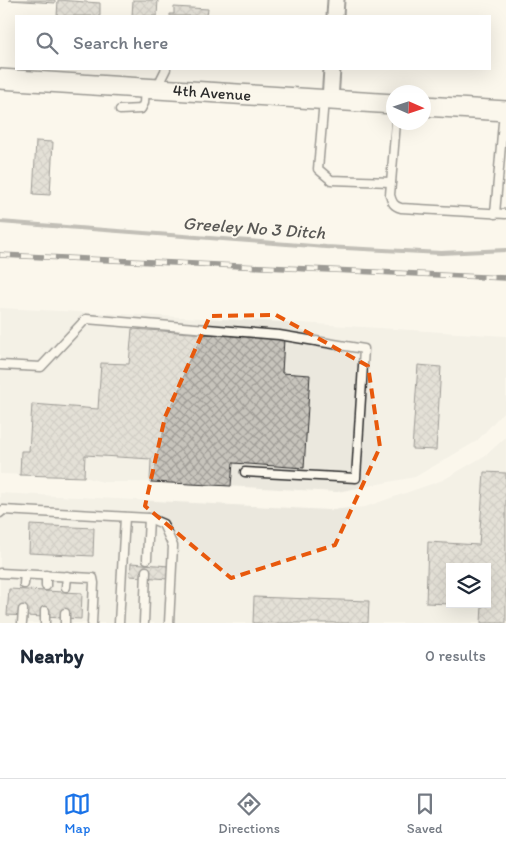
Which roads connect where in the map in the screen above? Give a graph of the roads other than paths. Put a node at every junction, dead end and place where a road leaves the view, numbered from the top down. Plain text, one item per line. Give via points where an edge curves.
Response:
1 (336, 0) edge
2 (335, 15) edge
3 (166, 70) edge
4 (332, 70) edge
5 (0, 79) edge
6 (152, 89) junction
7 (327, 100) junction
8 (386, 104) edge
9 (431, 106) edge
10 (120, 110) dead end
11 (505, 111) edge
12 (395, 130) edge
13 (391, 182) junction
14 (495, 214) junction
15 (506, 214) edge
16 (0, 365) edge
17 (246, 472) dead end
18 (0, 512) edge
19 (125, 517) junction
20 (149, 518) junction
21 (147, 559) dead end
22 (146, 571) dead end
23 (0, 572) edge
24 (25, 574) junction
25 (46, 575) junction
26 (67, 576) junction
27 (24, 584) dead end
28 (46, 586) dead end
29 (66, 587) dead end
30 (23, 610) dead end
31 (45, 611) dead end
32 (65, 613) dead end
33 (22, 623) edge
34 (45, 623) edge
35 (65, 623) edge
36 (92, 623) edge
37 (119, 623) edge
38 (144, 623) edge
39 (169, 623) edge

1 - 2 street
3 - 6 lane
4 - 7 street
5 - 6 street, 4th Avenue
6 - 7 street, 4th Avenue
6 - 10 lane via 141,109
7 - 8 street, 4th Avenue
7 - 13 lane via 318,169 331,180
9 - 11 street
11 - 14 lane
12 - 13 lane
13 - 14 lane via 391,202 401,208
14 - 15 lane
16 - 17 lane via 41,367 86,320 279,335 364,349 356,478
18 - 19 lane
19 - 20 lane
19 - 37 lane
20 - 21 lane
20 - 39 lane via 163,524 173,546
22 - 38 lane
23 - 24 lane
24 - 25 lane
24 - 27 lane
25 - 26 lane
25 - 28 lane
26 - 29 lane
26 - 36 lane via 93,578
30 - 33 lane
31 - 34 lane
32 - 35 lane

